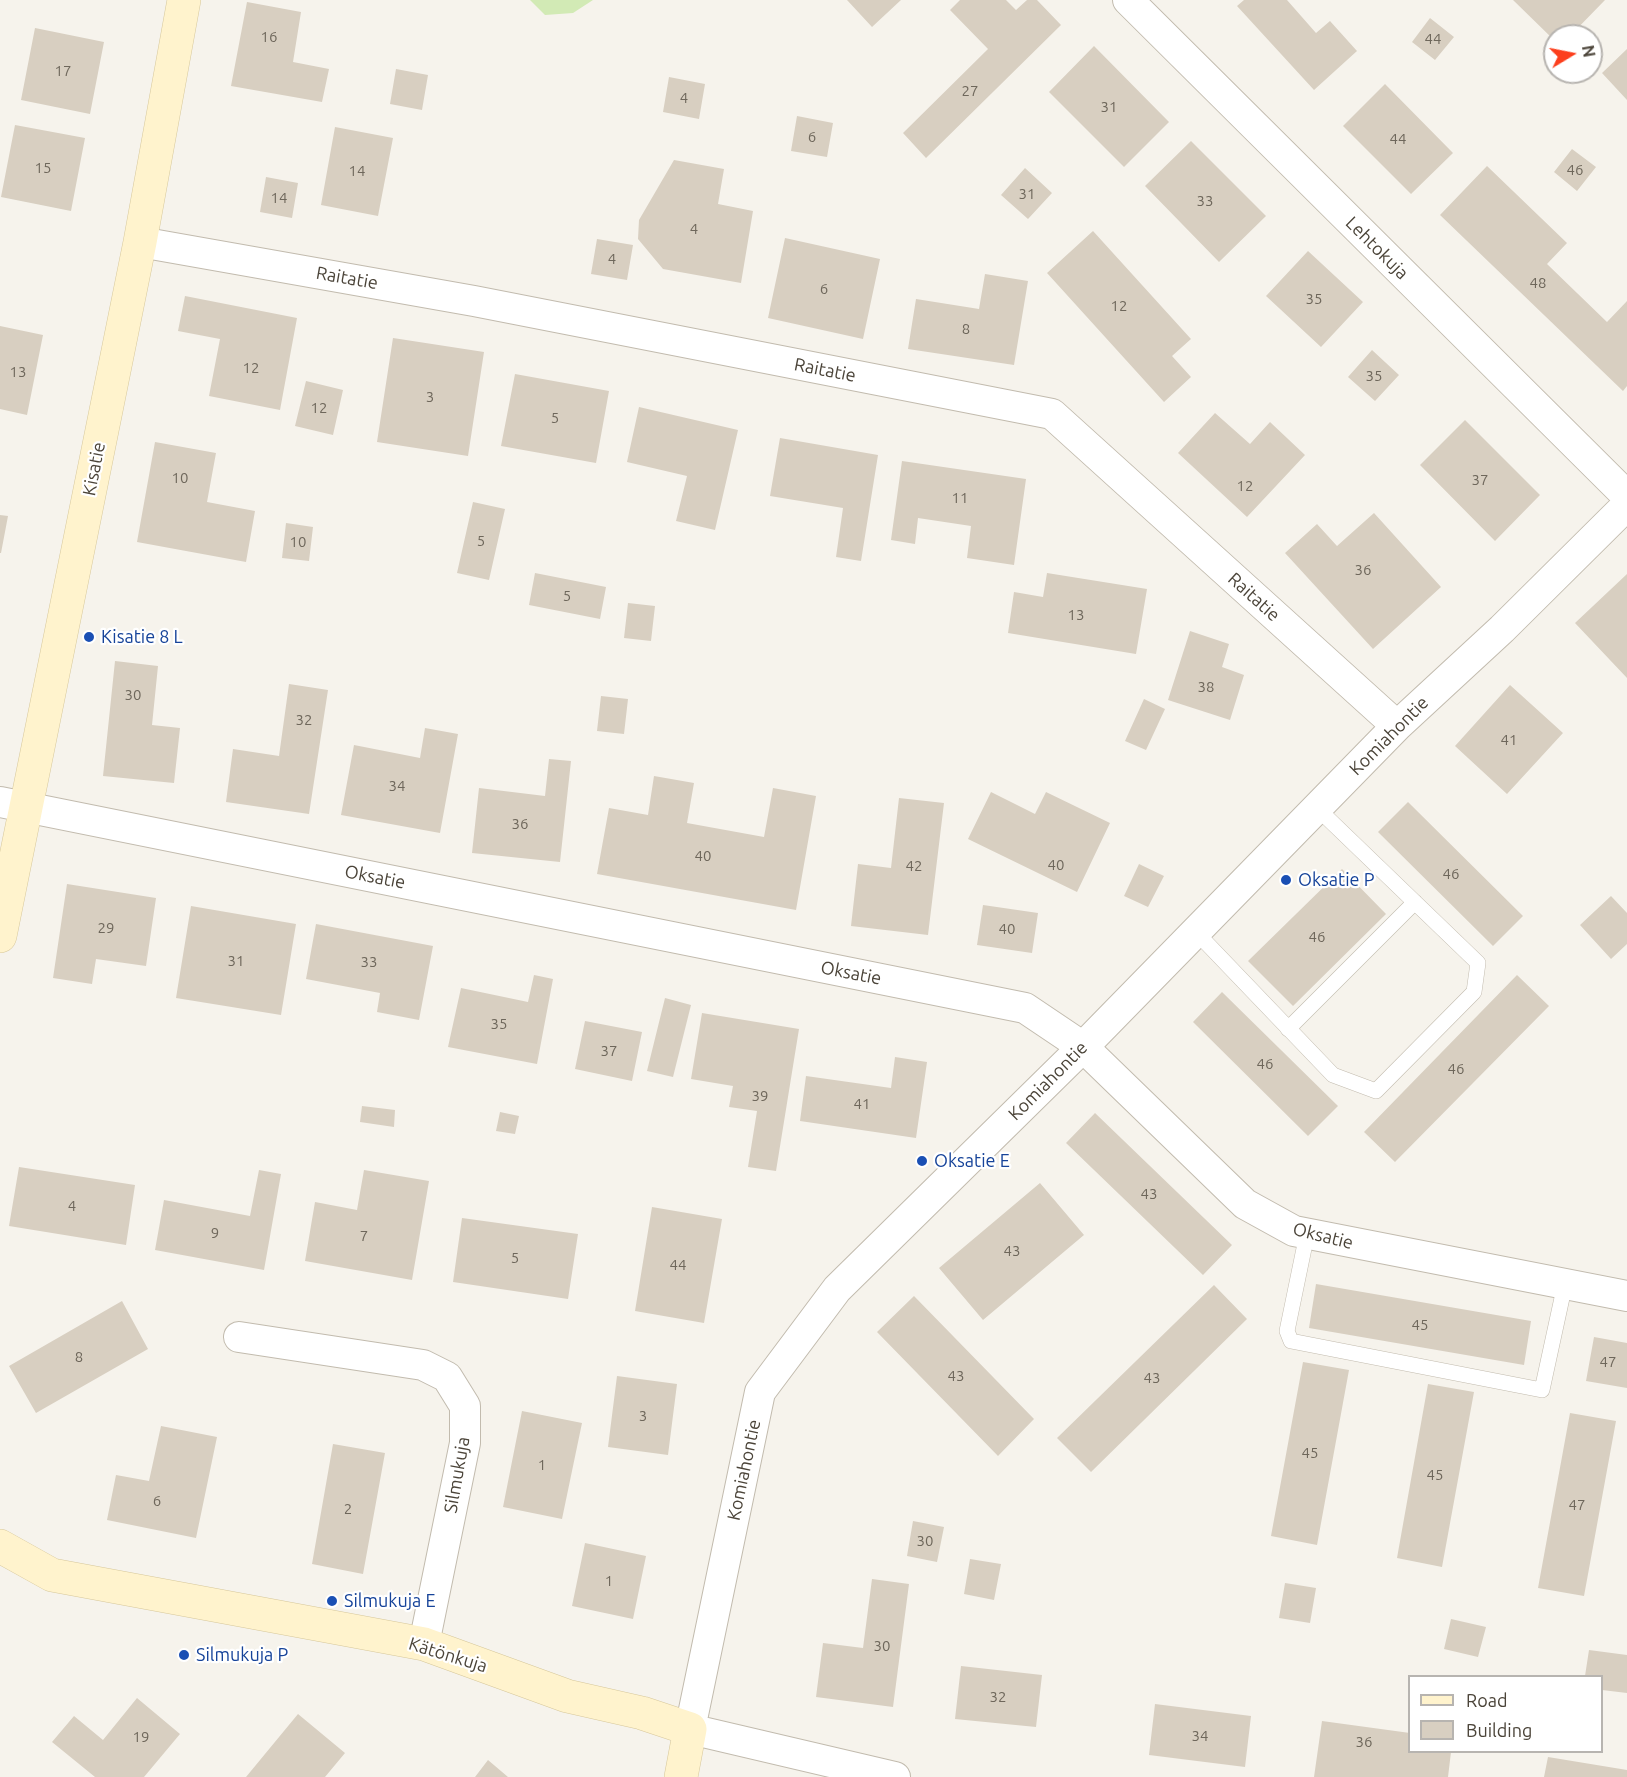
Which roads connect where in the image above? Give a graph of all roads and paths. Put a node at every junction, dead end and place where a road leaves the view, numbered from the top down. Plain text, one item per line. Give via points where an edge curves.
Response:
1 (184, 0) edge
2 (1128, 0) edge
3 (140, 242) junction
4 (1627, 496) edge
5 (1627, 505) edge
6 (1397, 726) junction
7 (13, 805) edge
8 (1317, 808) junction
9 (1415, 902) junction
10 (1196, 932) junction
11 (0, 936) edge
12 (1288, 1029) junction
13 (1083, 1047) junction
14 (1308, 1234) junction
15 (1565, 1284) junction
16 (1627, 1296) edge
17 (239, 1337) dead end
18 (0, 1546) edge
19 (424, 1644) junction
20 (690, 1729) junction
21 (681, 1777) edge
22 (895, 1777) edge

1 - 3 street, Kisatie
2 - 4 street, Lehtokuja
3 - 6 street, Raitatie via 474,301 1052,414
3 - 7 street, Kisatie
5 - 6 street, Komiahontie
6 - 8 street, Komiahontie
7 - 11 street, Kisatie
7 - 13 street, Oksatie via 1025,1008
8 - 9 lane
8 - 10 street, Komiahontie
9 - 12 lane
9 - 12 lane via 1478,963 1474,992 1376,1091 1333,1075
10 - 12 lane
10 - 13 street, Komiahontie
13 - 14 street, Oksatie via 1245,1204 1294,1231
13 - 20 street, Komiahontie via 837,1289 760,1392
14 - 15 street, Oksatie
14 - 15 lane via 1287,1330 1291,1341 1325,1348 1542,1390
15 - 16 street, Oksatie
17 - 19 street, Silmukuja via 423,1365 447,1377 465,1406 465,1443
18 - 19 street, Kätönkuja via 52,1575
19 - 20 street, Kätönkuja via 567,1695
20 - 21 street, Komiahontie
20 - 22 street, Kätönkuja

